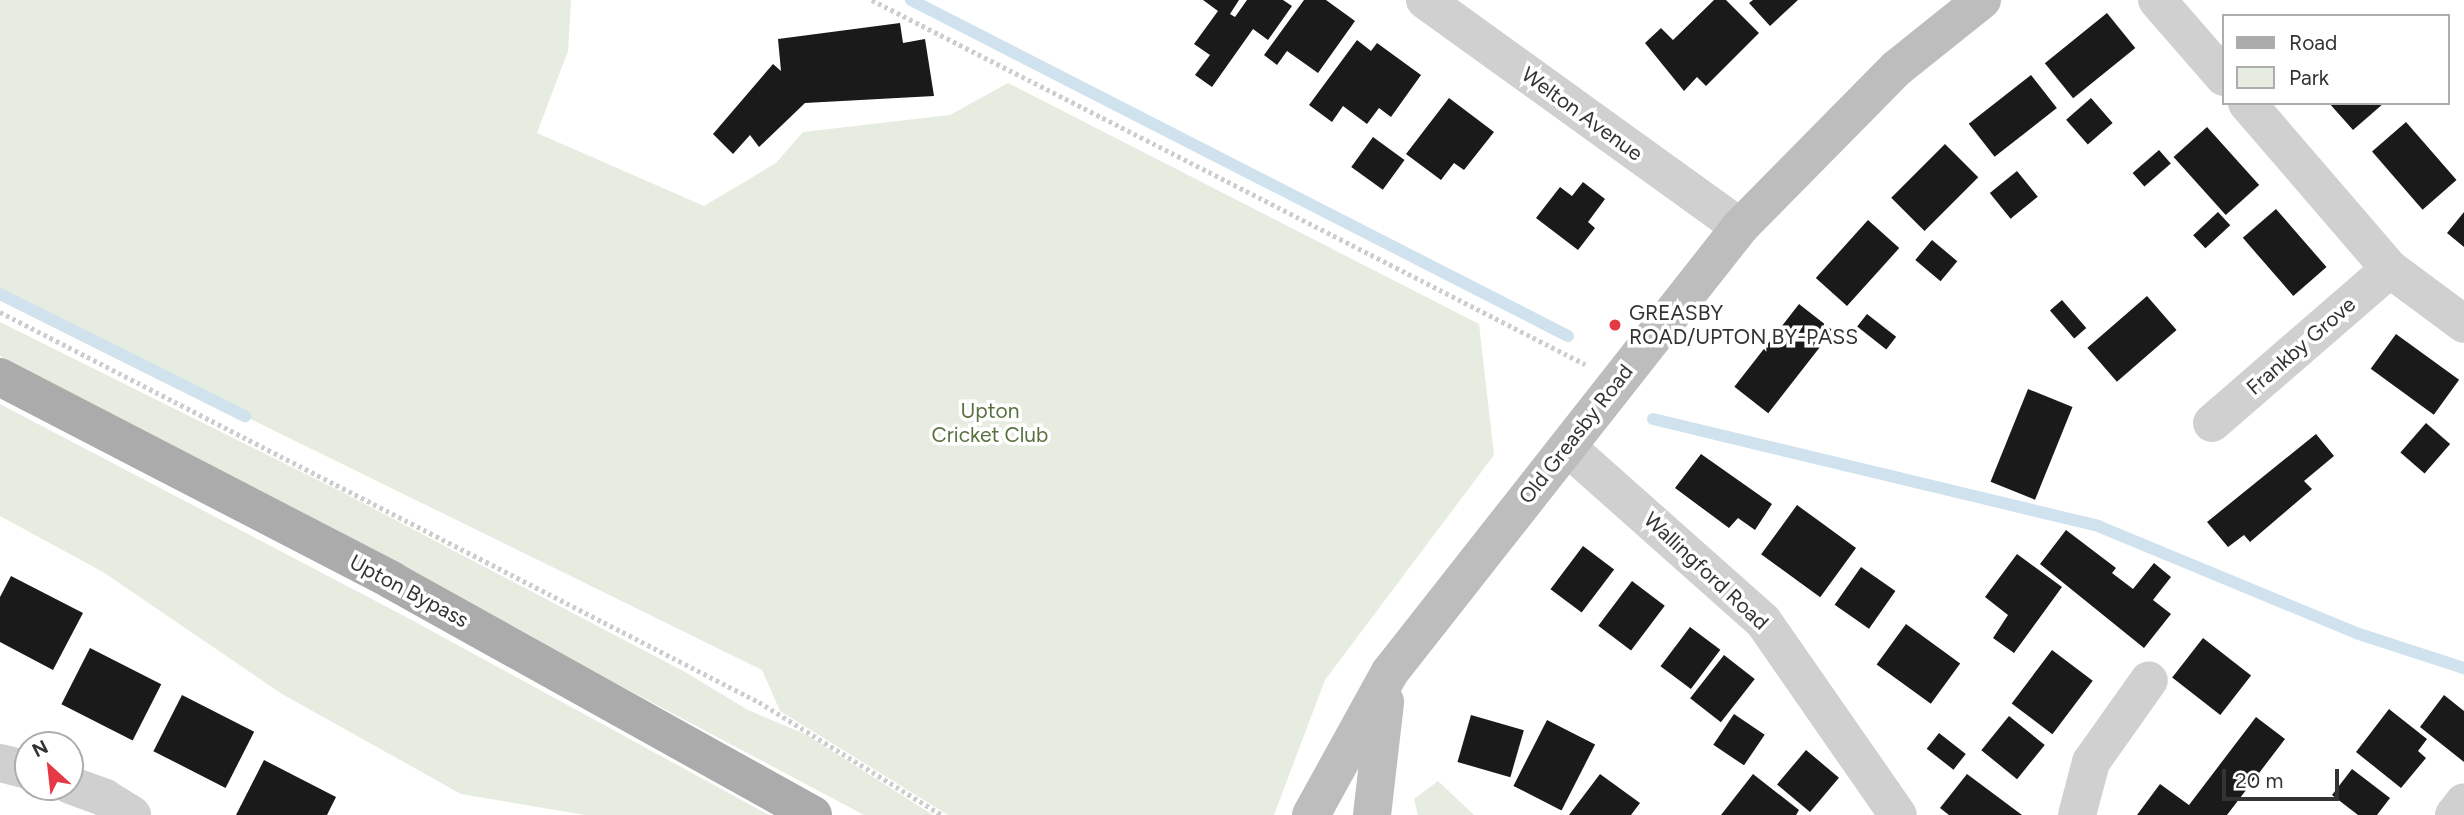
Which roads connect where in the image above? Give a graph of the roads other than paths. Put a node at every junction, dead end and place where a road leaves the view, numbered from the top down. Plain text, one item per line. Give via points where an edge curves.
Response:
1 (1425, 0) edge
2 (1982, 0) edge
3 (2157, 0) edge
4 (2222, 76) edge
5 (2248, 105) edge
6 (1740, 227) junction
7 (2390, 269) junction
8 (2464, 324) edge
9 (0, 377) edge
10 (2212, 423) dead end
11 (1567, 447) junction
12 (1390, 672) junction
13 (2149, 680) dead end
14 (84, 790) edge
15 (2464, 802) edge
16 (132, 815) edge
17 (813, 815) edge
18 (1311, 815) edge
19 (1372, 815) edge
20 (1898, 815) edge
21 (2077, 815) edge
22 (2454, 815) edge

1 - 6 street, Welton Avenue
2 - 6 main road, Old Greasby Road via 1897,68
3 - 4 street
5 - 7 street
6 - 11 main road, Old Greasby Road
7 - 8 street
7 - 10 street, Frankby Grove
9 - 17 main road, Upton Bypass via 391,580
11 - 12 main road, Old Greasby Road
11 - 20 street, Wallingford Road via 1763,621
12 - 18 main road, Old Greasby Road
12 - 19 main road
13 - 21 street via 2091,762
14 - 16 street
15 - 22 street

